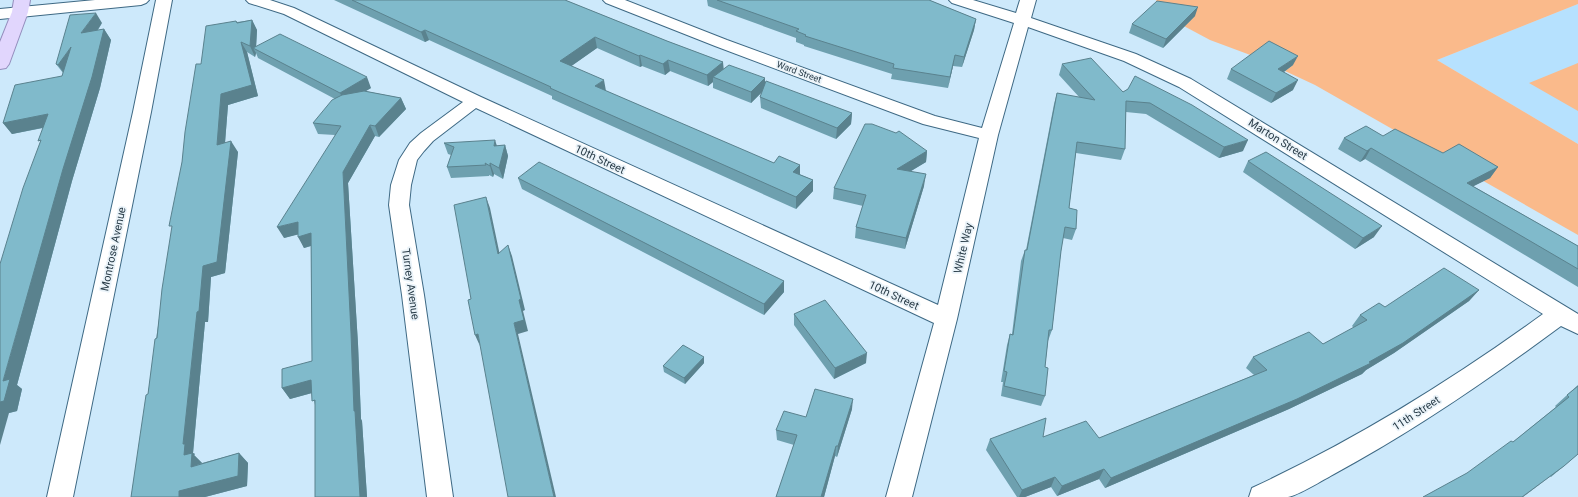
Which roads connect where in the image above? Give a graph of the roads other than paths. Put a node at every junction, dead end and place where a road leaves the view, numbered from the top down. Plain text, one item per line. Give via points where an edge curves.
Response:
1 (141, 0) edge
2 (164, 0) edge
3 (254, 0) edge
4 (611, 0) edge
5 (957, 0) edge
6 (1028, 0) edge
7 (21, 6) edge
8 (0, 14) edge
9 (1023, 20) junction
10 (0, 64) edge
11 (475, 101) junction
12 (989, 135) junction
13 (946, 319) junction
14 (1569, 320) edge
15 (60, 497) edge
16 (440, 497) edge
17 (899, 497) edge
18 (1262, 497) edge

1 - 7 street
2 - 15 street, Montrose Avenue
3 - 11 street, 10th Street via 289,11
4 - 12 street, Ward Street via 929,120
5 - 9 street, Marton Street
6 - 9 street, White Way
7 - 8 street
7 - 10 main road
9 - 12 street, White Way
9 - 14 street, Marton Street via 1117,52 1186,83
11 - 13 street, 10th Street
11 - 16 street, Turney Avenue via 417,147 408,160 399,205
12 - 13 street, White Way
13 - 17 street, White Way
14 - 18 street, 11th Street via 1509,352 1363,446

